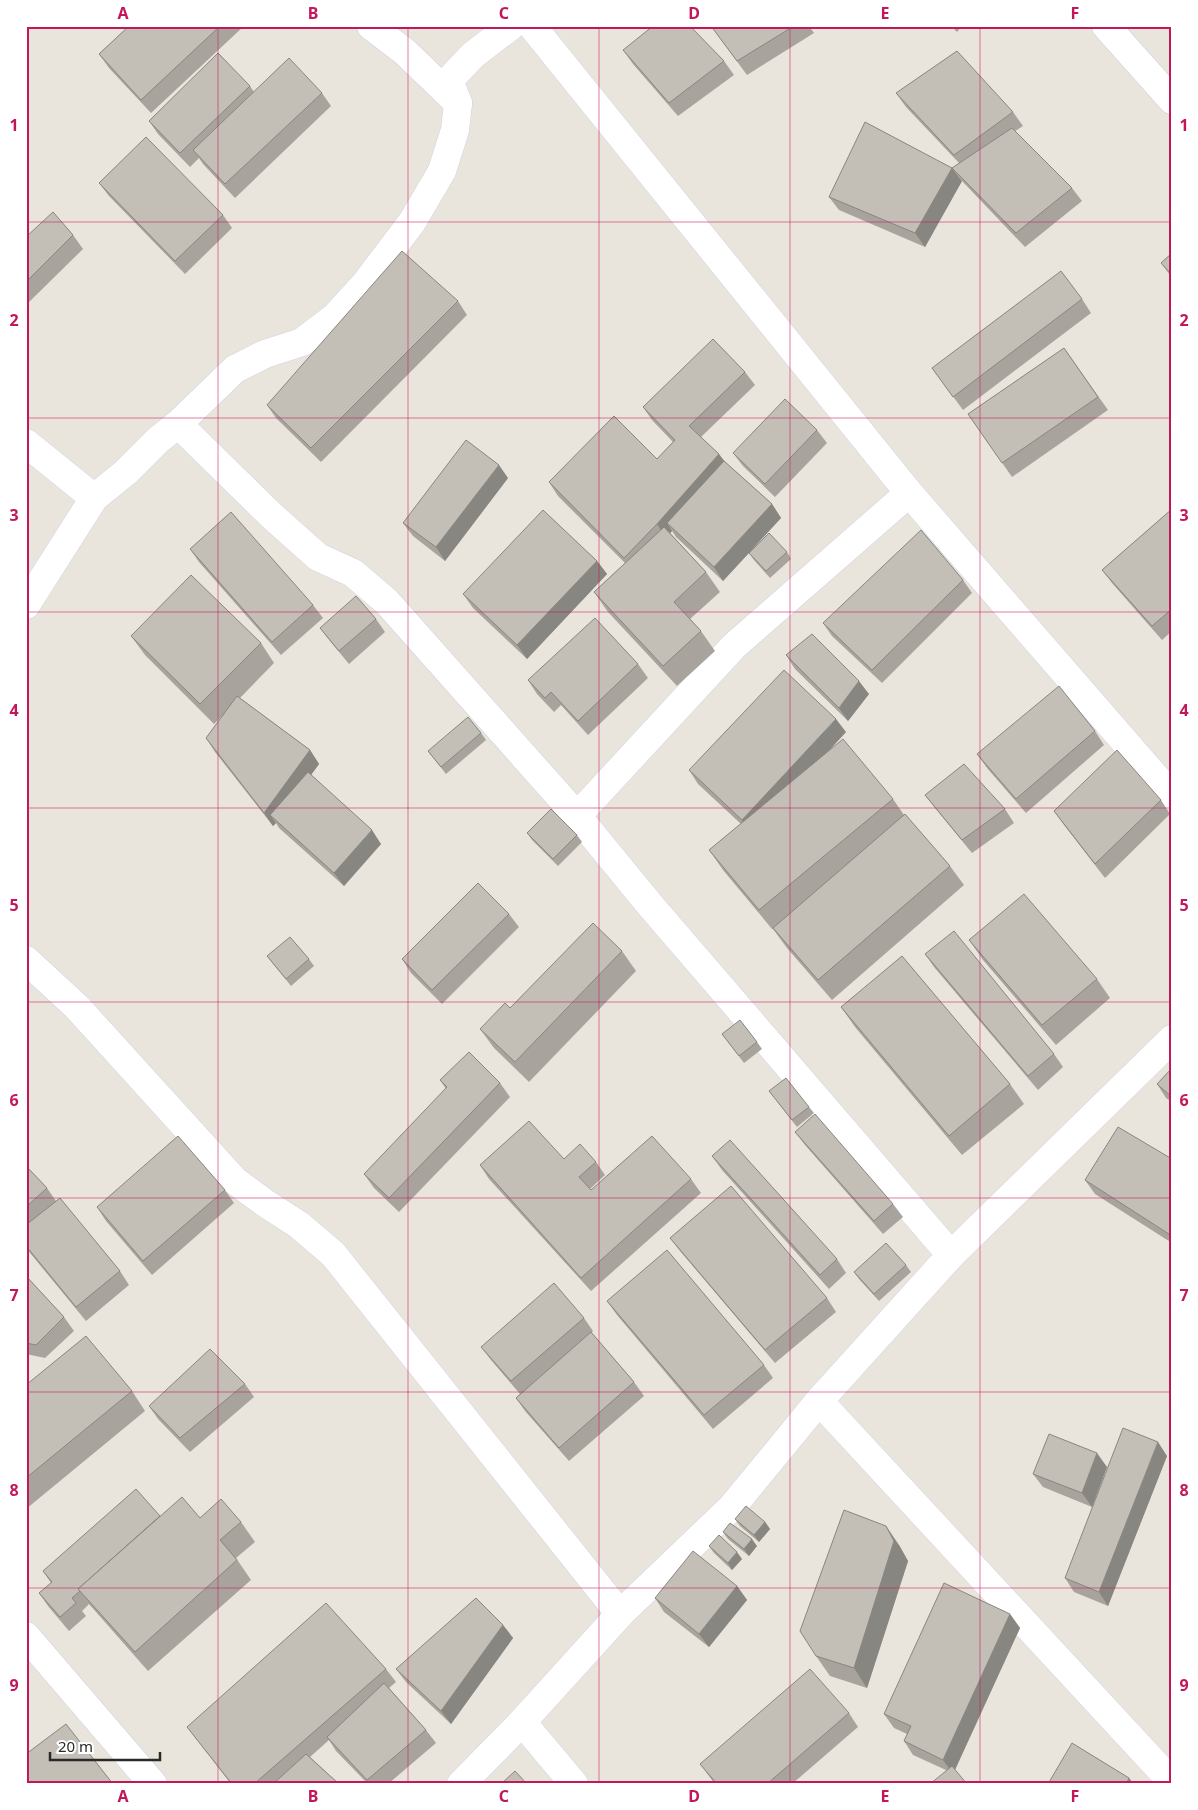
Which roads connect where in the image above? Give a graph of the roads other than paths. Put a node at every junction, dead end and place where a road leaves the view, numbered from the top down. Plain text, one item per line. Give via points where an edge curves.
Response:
1 (371, 26) edge
2 (511, 26) edge
3 (532, 26) edge
4 (1106, 26) edge
5 (1172, 100) edge
6 (458, 103) junction
7 (178, 424) junction
8 (26, 442) edge
9 (909, 493) junction
10 (94, 498) junction
11 (26, 605) edge
12 (1172, 796) edge
13 (577, 816) junction
14 (26, 960) edge
15 (1172, 1039) edge
16 (951, 1255) junction
17 (820, 1401) junction
18 (620, 1614) junction
19 (26, 1636) edge
20 (522, 1722) junction
21 (1172, 1782) edge
22 (154, 1784) edge
23 (461, 1784) edge
24 (574, 1784) edge

1 - 6 street via 405,52
2 - 6 street via 473,54 453,76 451,85
3 - 9 street
4 - 5 street
6 - 7 street via 455,130 442,171 412,222 365,284 335,317 302,342 265,354 235,369
7 - 10 street
7 - 13 street via 318,557 352,573 387,602
8 - 10 street
9 - 12 street
9 - 13 street via 734,646
10 - 11 street
13 - 16 street
14 - 18 street via 77,1007 234,1180 299,1225 333,1254
15 - 16 street
16 - 17 street
17 - 18 street via 732,1507
17 - 21 street
18 - 20 street
19 - 22 street
20 - 23 street
20 - 24 street

